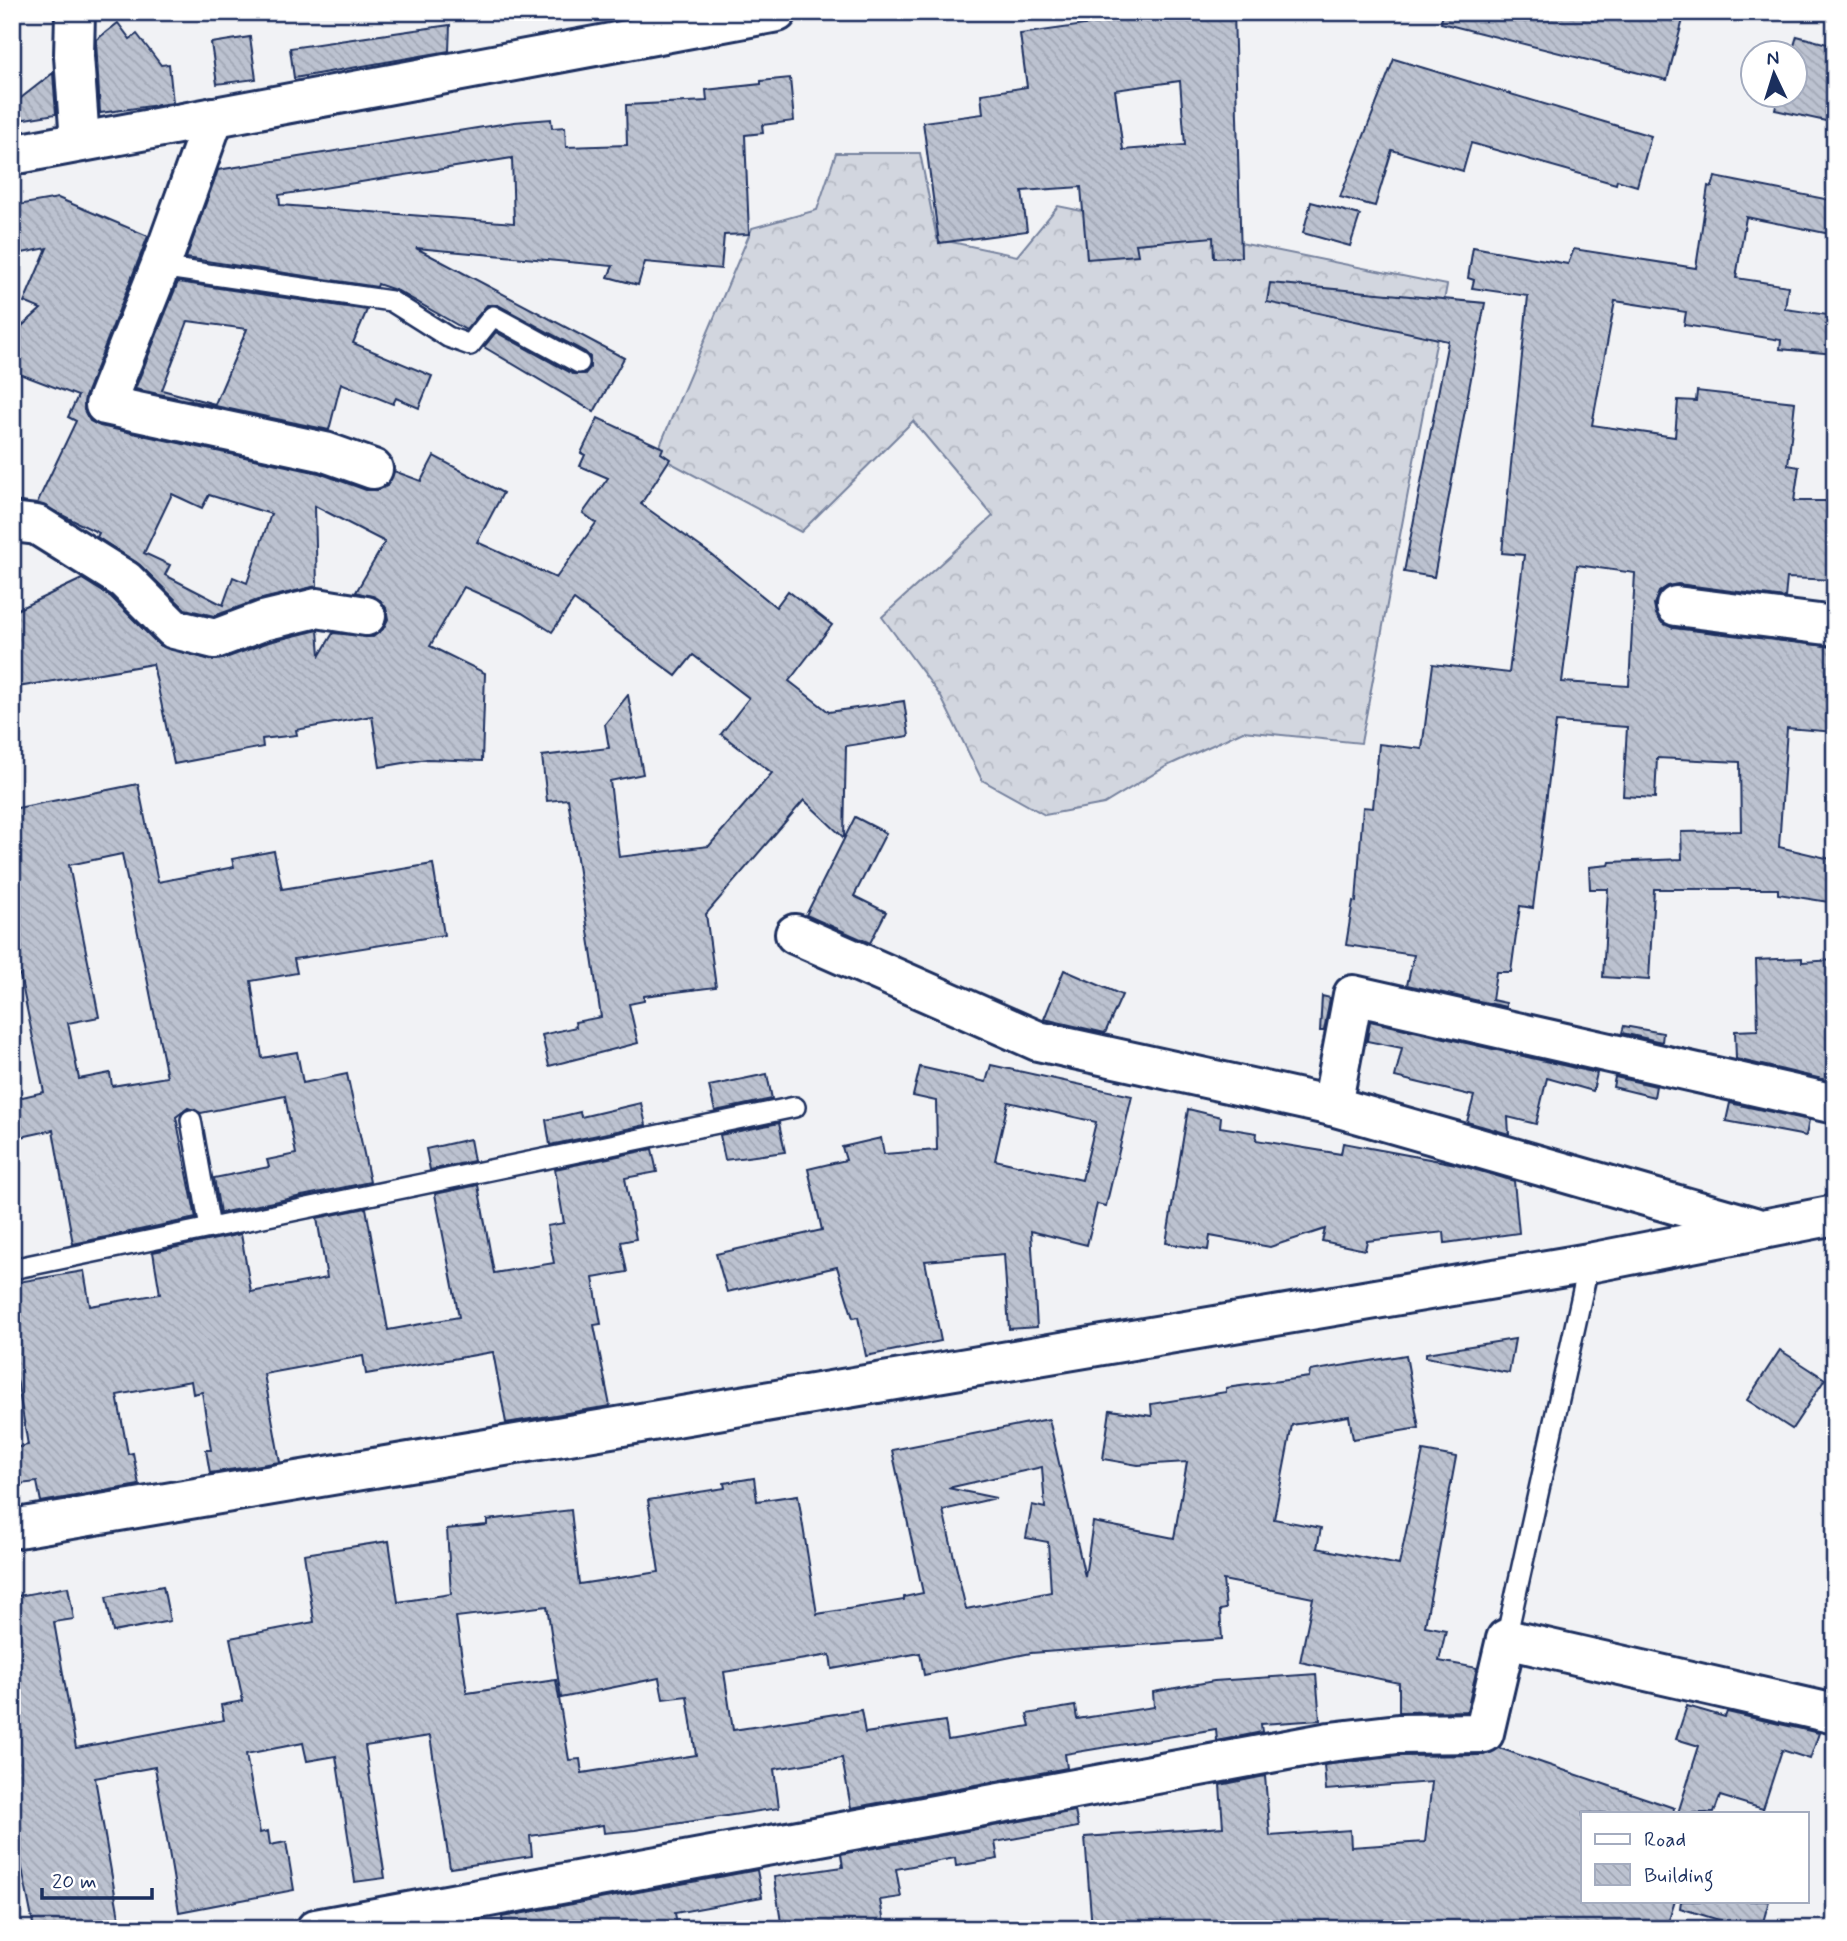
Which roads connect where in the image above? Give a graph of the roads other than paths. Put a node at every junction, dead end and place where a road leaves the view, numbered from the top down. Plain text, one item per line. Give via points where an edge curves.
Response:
1 (75, 12) edge
2 (776, 12) edge
3 (214, 117) junction
4 (80, 142) junction
5 (12, 155) edge
6 (160, 267) junction
7 (579, 363) dead end
8 (373, 469) dead end
9 (12, 522) edge
10 (1676, 606) dead end
11 (366, 616) dead end
12 (1835, 626) edge
13 (795, 934) dead end
14 (1835, 1104) edge
15 (1332, 1106) junction
16 (795, 1107) dead end
17 (191, 1120) dead end
18 (1835, 1215) edge
19 (209, 1228) junction
20 (1761, 1229) junction
21 (1589, 1263) junction
22 (12, 1269) edge
23 (12, 1529) edge
24 (1506, 1639) junction
25 (1835, 1714) edge
26 (316, 1929) edge

1 - 4 street
2 - 3 street
3 - 4 street
3 - 6 street
4 - 5 street
6 - 7 lane via 391,301 448,337 470,345 493,316
6 - 8 street via 105,405 325,452
9 - 11 street via 37,525 125,580 174,629 215,639 262,621 317,608
10 - 12 street
13 - 15 street via 1038,1041
14 - 15 street via 1353,995
15 - 20 street
16 - 19 lane
17 - 19 lane
18 - 20 street
19 - 22 lane
20 - 21 street
21 - 23 street
21 - 24 lane
24 - 25 street
24 - 26 street via 1484,1733 1398,1734 1330,1742

